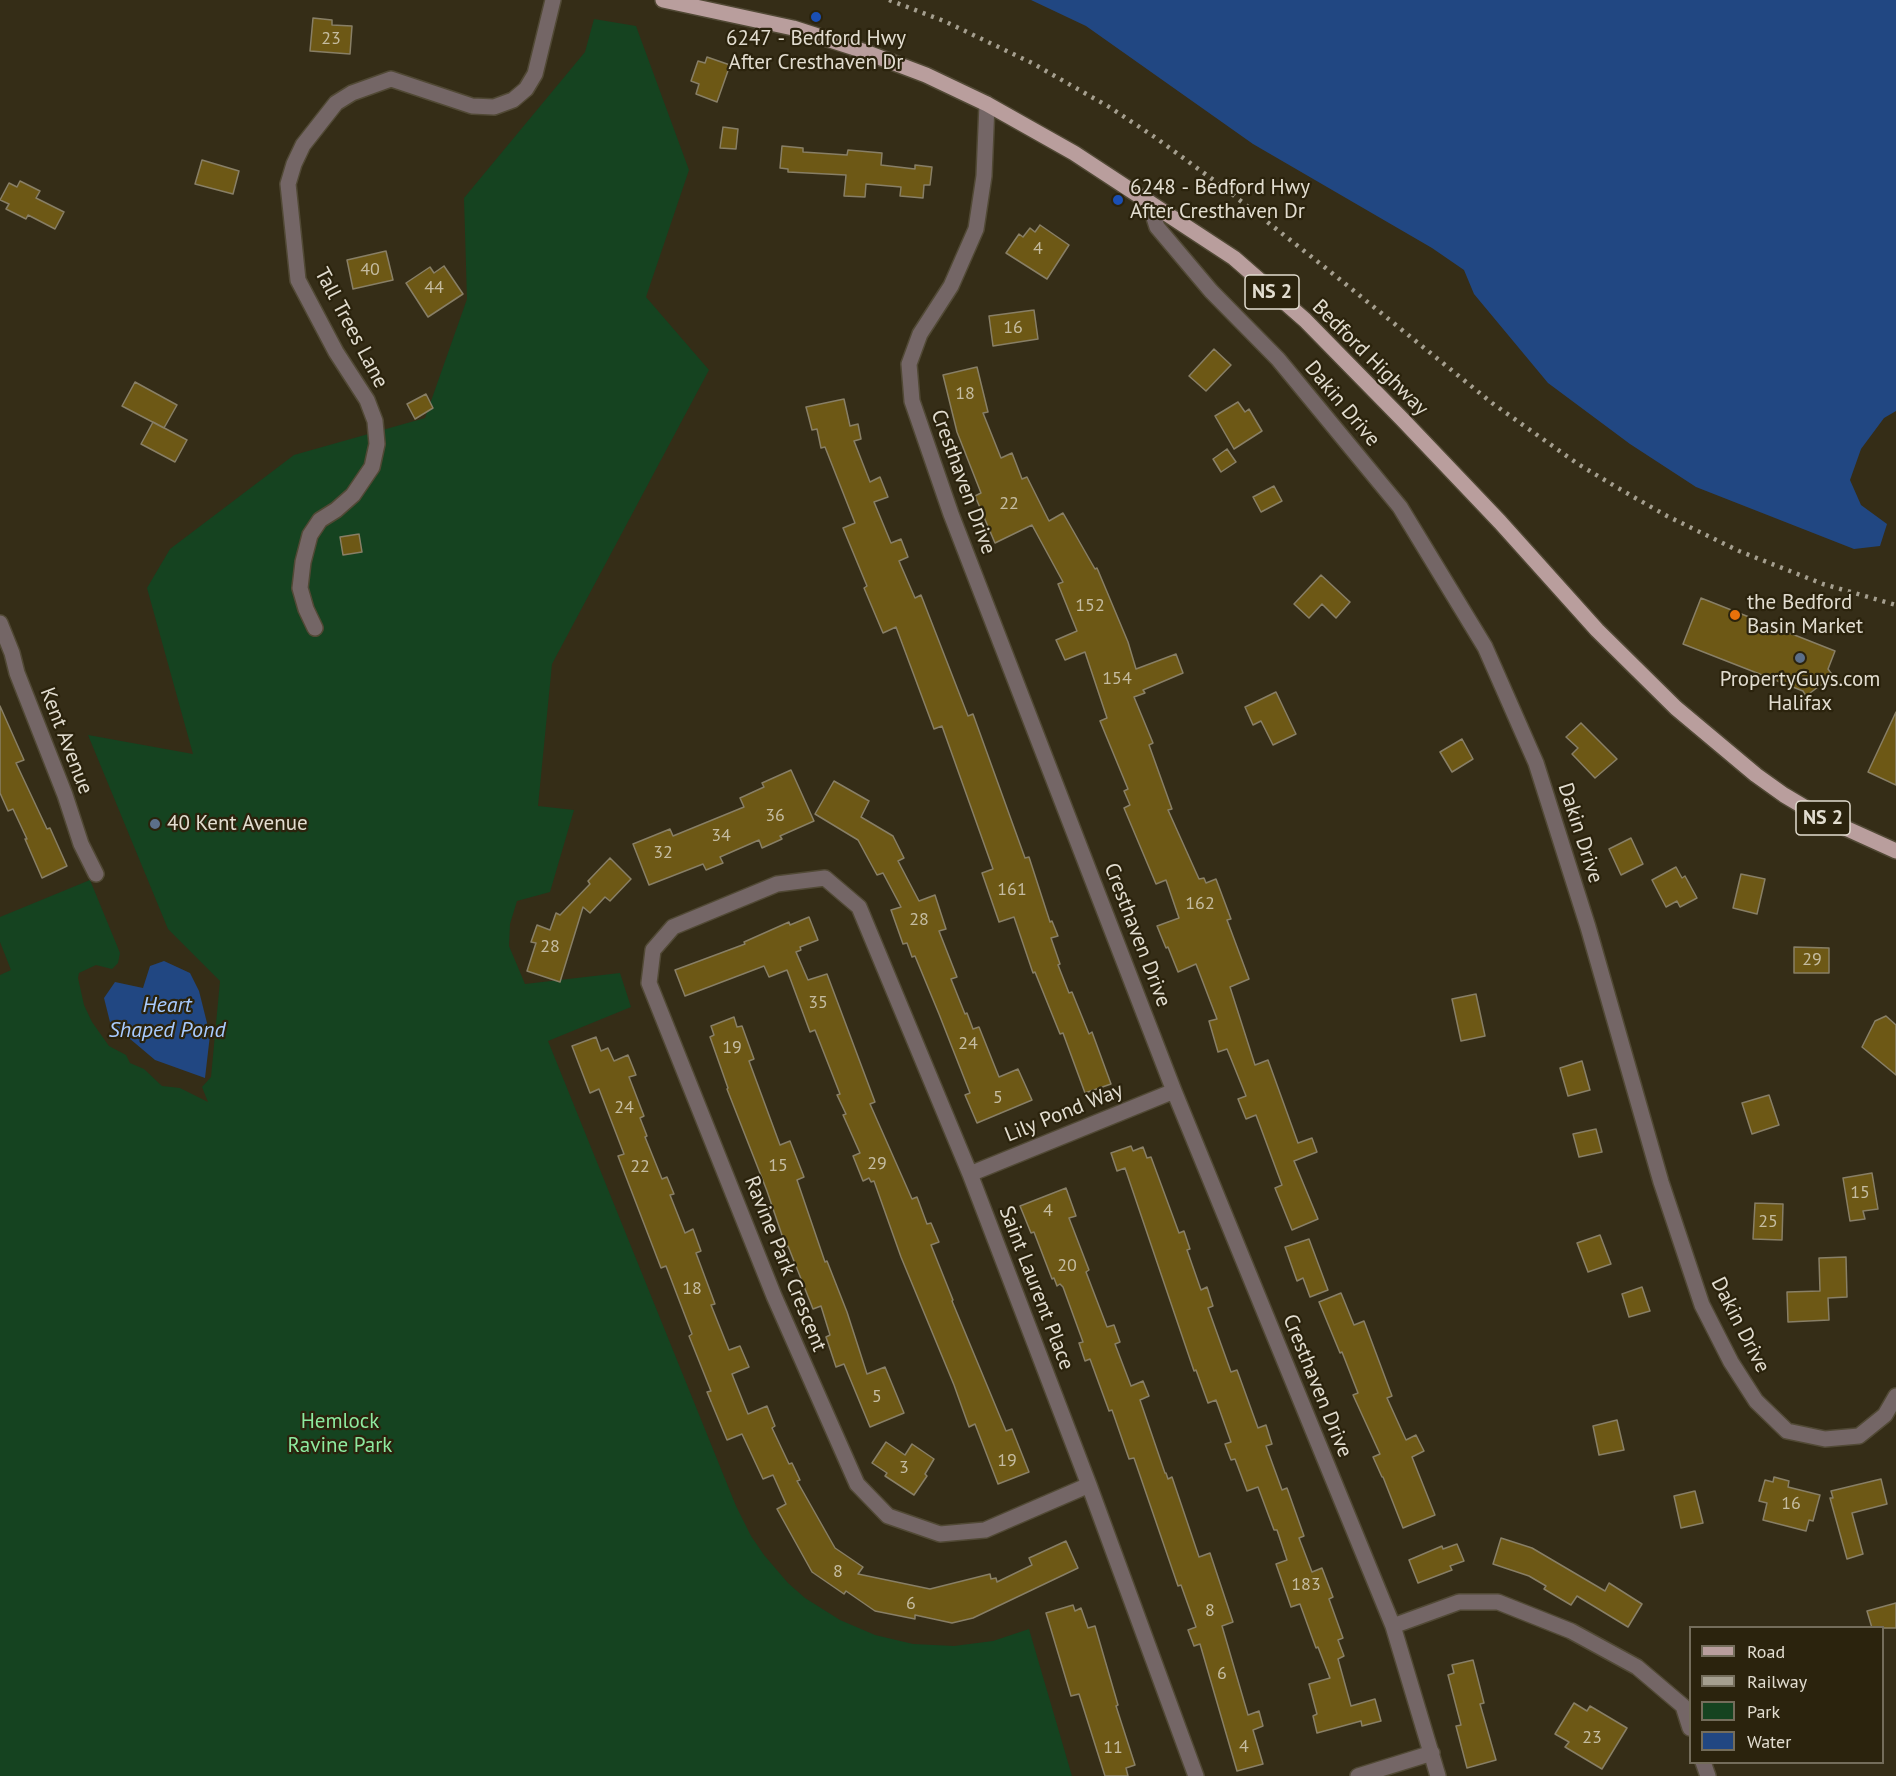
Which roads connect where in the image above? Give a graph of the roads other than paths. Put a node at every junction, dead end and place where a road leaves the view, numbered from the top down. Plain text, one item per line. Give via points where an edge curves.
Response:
1 (553, 0) edge
2 (663, 0) edge
3 (987, 104) junction
4 (1149, 202) junction
5 (0, 623) edge
6 (315, 628) dead end
7 (1896, 851) edge
8 (96, 874) dead end
9 (777, 884) joint
10 (1174, 1091) junction
11 (970, 1174) junction
12 (1896, 1396) edge
13 (1089, 1485) junction
14 (1393, 1626) junction
15 (1689, 1725) edge
16 (1432, 1753) junction
17 (1196, 1776) edge
18 (1358, 1776) edge
19 (1438, 1776) edge

1 - 6 street, Tall Trees Lane via 535,74 513,100 494,107 472,106 391,79 352,93 336,104 303,145 294,164 288,184 298,280 367,400 375,421 377,444 372,467 353,495 320,520 310,535 300,588
2 - 3 main road, Bedford Highway / NS 2 via 793,28 926,75
3 - 4 main road, Bedford Highway / NS 2 via 1074,153
3 - 10 street, Cresthaven Drive via 984,176 976,229 951,286 920,334 909,364 912,401 951,514
4 - 7 main road, Bedford Highway / NS 2 via 1234,258 1305,320 1500,522 1597,630 1676,708 1784,795 1821,817
4 - 12 street, Dakin Drive via 1157,226 1211,291 1278,359 1400,507 1485,647 1536,762 1664,1193 1702,1305 1731,1362 1756,1401 1787,1431 1815,1437 1858,1436 1885,1415
5 - 8 street, Kent Avenue via 81,844
9 - 11 street, Saint Laurent Place via 825,878 859,907
9 - 13 street, Ravine Park Crescent via 673,927 653,950 649,983 774,1296 857,1484 888,1516 940,1534 985,1530
10 - 11 street, Lily Pond Way
10 - 14 street, Cresthaven Drive
11 - 13 street, Saint Laurent Place
13 - 17 street, Saint Laurent Place
14 - 15 street via 1459,1602 1498,1602 1571,1631 1637,1667 1683,1706
14 - 16 street, Cresthaven Drive
16 - 18 street
16 - 19 street, Cresthaven Drive

